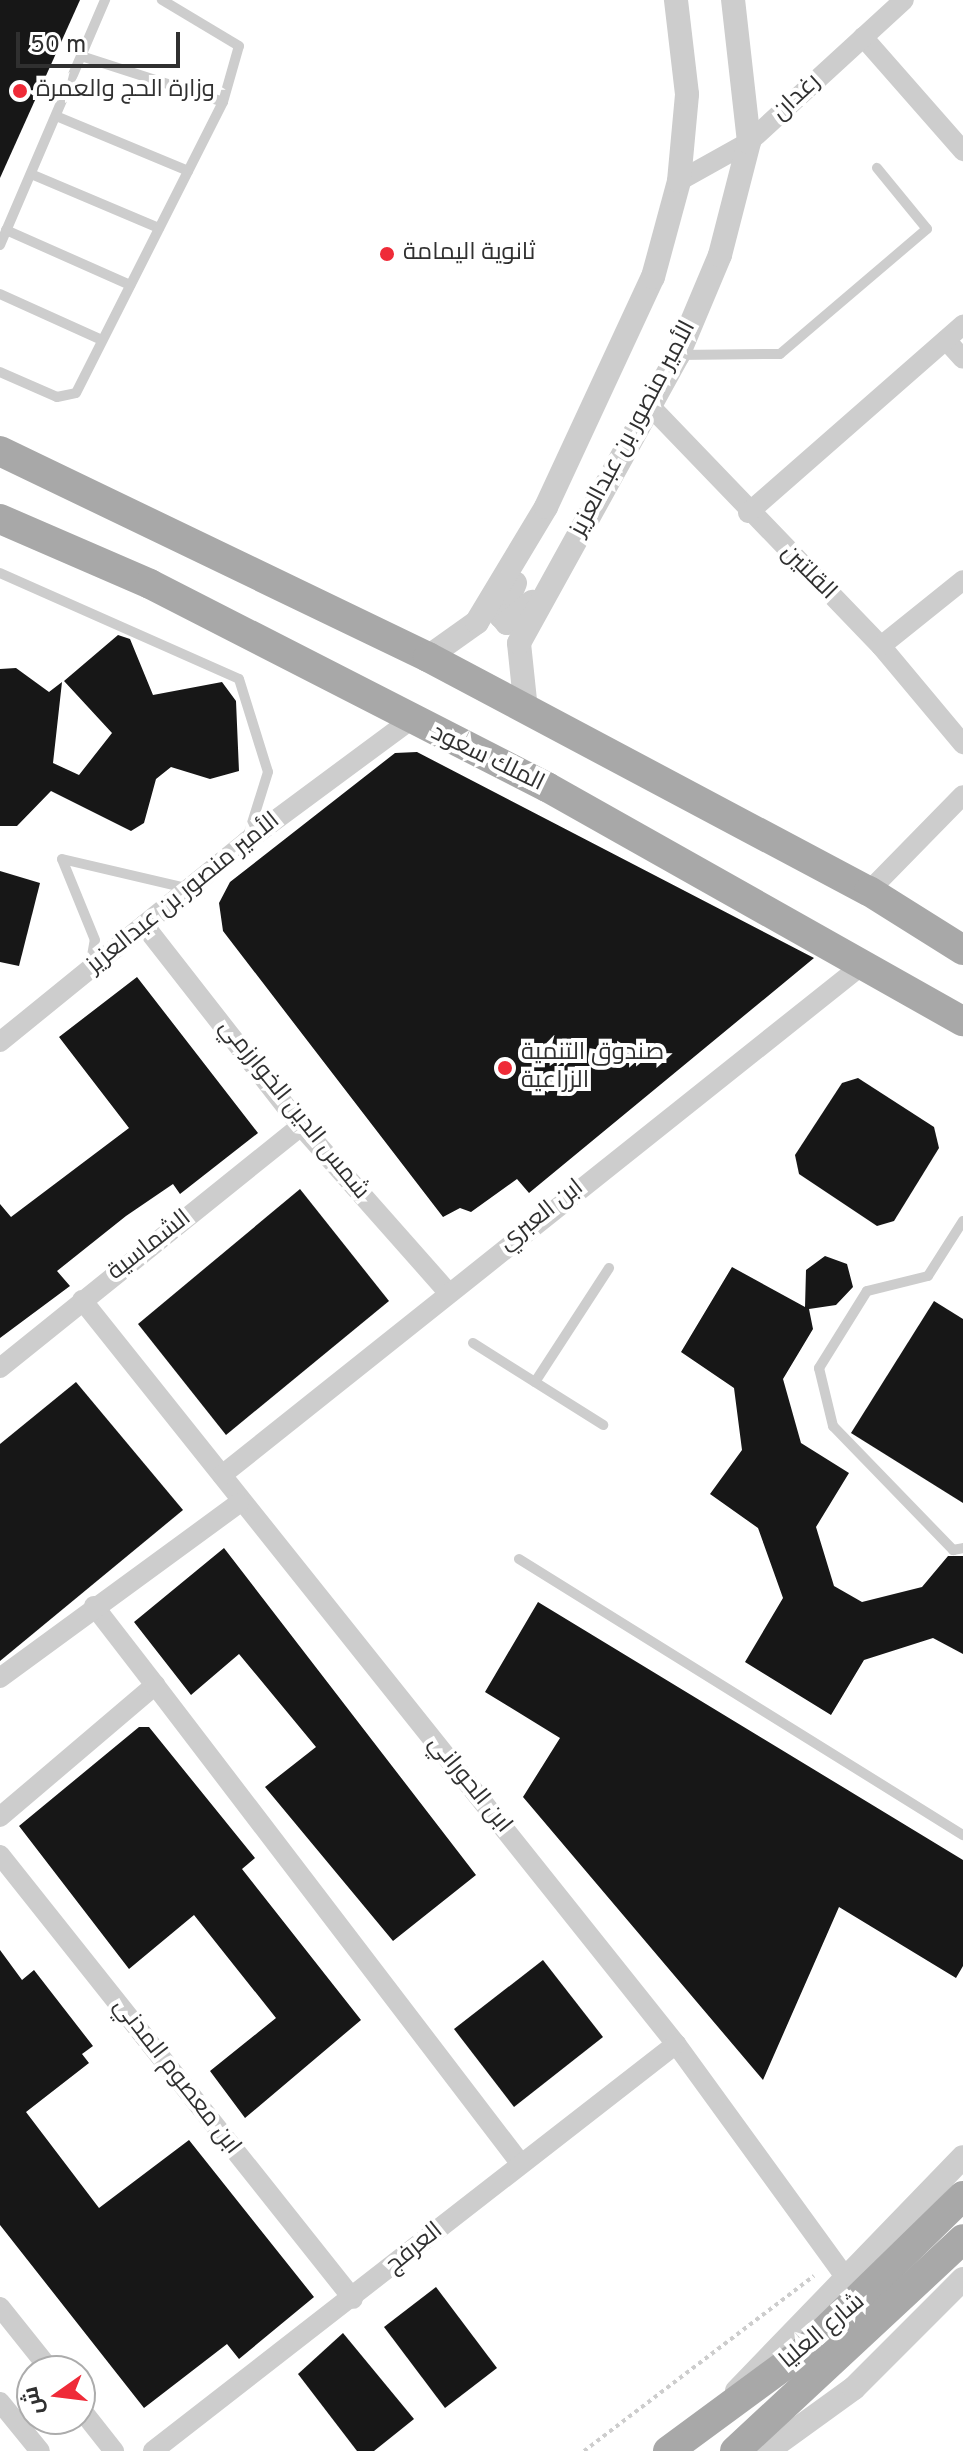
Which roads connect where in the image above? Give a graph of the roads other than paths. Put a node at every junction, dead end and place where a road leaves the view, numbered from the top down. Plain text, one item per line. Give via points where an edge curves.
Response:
1 (105, 0) edge
2 (162, 0) edge
3 (676, 0) edge
4 (733, 0) edge
5 (904, 0) edge
6 (863, 37) junction
7 (81, 56) junction
8 (223, 102) junction
9 (56, 116) junction
10 (749, 142) junction
11 (963, 151) edge
12 (877, 168) dead end
13 (188, 171) junction
14 (31, 174) junction
15 (679, 181) junction
16 (159, 228) junction
17 (6, 230) junction
18 (0, 245) edge
19 (130, 285) junction
20 (0, 294) edge
21 (963, 325) edge
22 (102, 340) junction
23 (946, 340) junction
24 (678, 355) junction
25 (963, 359) edge
26 (0, 372) edge
27 (650, 406) junction
28 (0, 451) edge
29 (546, 507) junction
30 (748, 513) junction
31 (0, 519) edge
32 (564, 561) junction
33 (0, 573) edge
34 (963, 580) edge
35 (881, 646) junction
36 (428, 657) junction
37 (526, 710) junction
38 (409, 721) junction
39 (963, 744) edge
40 (963, 795) edge
41 (247, 841) junction
42 (189, 889) junction
43 (869, 891) junction
44 (144, 925) junction
45 (963, 950) edge
46 (866, 962) junction
47 (89, 970) junction
48 (963, 1021) edge
49 (1, 1041) edge
50 (301, 1126) junction
51 (963, 1221) edge
52 (609, 1268) dead end
53 (446, 1290) junction
54 (82, 1300) junction
55 (473, 1343) dead end
56 (0, 1368) edge
57 (535, 1382) junction
58 (603, 1425) dead end
59 (222, 1475) junction
60 (239, 1503) junction
61 (963, 1548) edge
62 (519, 1559) dead end
63 (94, 1606) junction
64 (0, 1678) edge
65 (155, 1685) junction
66 (0, 1817) edge
67 (963, 1835) edge
68 (0, 1855) edge
69 (676, 2044) junction
70 (963, 2157) edge
71 (521, 2164) junction
72 (963, 2196) edge
73 (963, 2239) edge
74 (840, 2270) junction
75 (963, 2279) edge
76 (353, 2299) junction
77 (0, 2307) edge
78 (38, 2355) edge
79 (0, 2402) edge
80 (717, 2415) junction
81 (96, 2428) edge
82 (40, 2451) edge
83 (114, 2451) edge
84 (153, 2451) edge
85 (668, 2451) edge
86 (735, 2451) edge
87 (767, 2451) edge

1 - 7 lane
2 - 8 lane via 239,46
3 - 15 street, الأمير منصور بن عبدالعزيز via 687,94
4 - 10 street, الأمير منصور بن عبدالعزيز
5 - 6 street, رغدان
6 - 10 street, رغدان
6 - 11 street
7 - 8 lane
7 - 9 lane
8 - 13 lane
9 - 13 lane
9 - 14 lane
10 - 15 street, رغدان
10 - 24 street, الأمير منصور بن عبدالعزيز via 720,255
12 - 24 lane via 927,229 780,354
13 - 16 lane
14 - 16 lane
14 - 17 lane
15 - 29 street, الأمير منصور بن عبدالعزيز via 653,277
16 - 19 lane
17 - 18 lane
17 - 19 lane
19 - 22 lane
20 - 22 lane
21 - 23 street
22 - 26 lane via 76,393 57,397
23 - 25 street
23 - 30 street
24 - 27 street, الأمير منصور بن عبدالعزيز
27 - 30 street, القلتين
27 - 32 street, الأمير منصور بن عبدالعزيز
28 - 36 main road
29 - 32 street via 501,616 507,623
29 - 36 street, الأمير منصور بن عبدالعزيز via 477,622
30 - 35 street, القلتين
31 - 38 main road, الملك سعود via 150,584
32 - 37 street, الأمير منصور بن عبدالعزيز via 519,643
33 - 41 lane via 239,679 268,772
34 - 35 street
35 - 39 street, القلتين
36 - 37 main road
37 - 43 main road
38 - 41 street, الأمير منصور بن عبدالعزيز
38 - 46 main road, الملك سعود via 547,787
40 - 43 street
41 - 42 street, الأمير منصور بن عبدالعزيز
42 - 44 street, الأمير منصور بن عبدالعزيز
42 - 47 lane via 62,859 95,940
43 - 45 main road
44 - 47 street, الأمير منصور بن عبدالعزيز
44 - 50 street, شمس الدين الخوارزمي
46 - 48 main road, الملك سعود
46 - 53 street, ابن العبري
47 - 49 street, الأمير منصور بن عبدالعزيز
50 - 53 street, شمس الدين الخوارزمي
50 - 54 street, الشماسية
51 - 61 lane via 928,1276 867,1291 819,1368 833,1426 953,1550
52 - 57 lane
53 - 59 street, ابن العبري
54 - 56 street, الشماسية
54 - 59 street, ابن الحوراني
55 - 57 lane
57 - 58 lane
59 - 60 street, ابن الحوراني
60 - 63 street
60 - 69 street, ابن الحوراني
62 - 67 lane
63 - 64 street
63 - 65 street
65 - 66 street
65 - 71 street
68 - 76 street, ابن معصوم المدني
69 - 71 street, العرفج
69 - 74 street, ابن الحوراني
70 - 74 street
71 - 76 street, العرفج
72 - 80 main road, شارع العليا via 864,2298
73 - 86 main road, شارع العليا
74 - 80 street
75 - 87 street via 854,2388
76 - 84 street, العرفج
77 - 78 street
79 - 82 street
80 - 85 main road, شارع العليا
81 - 83 street

